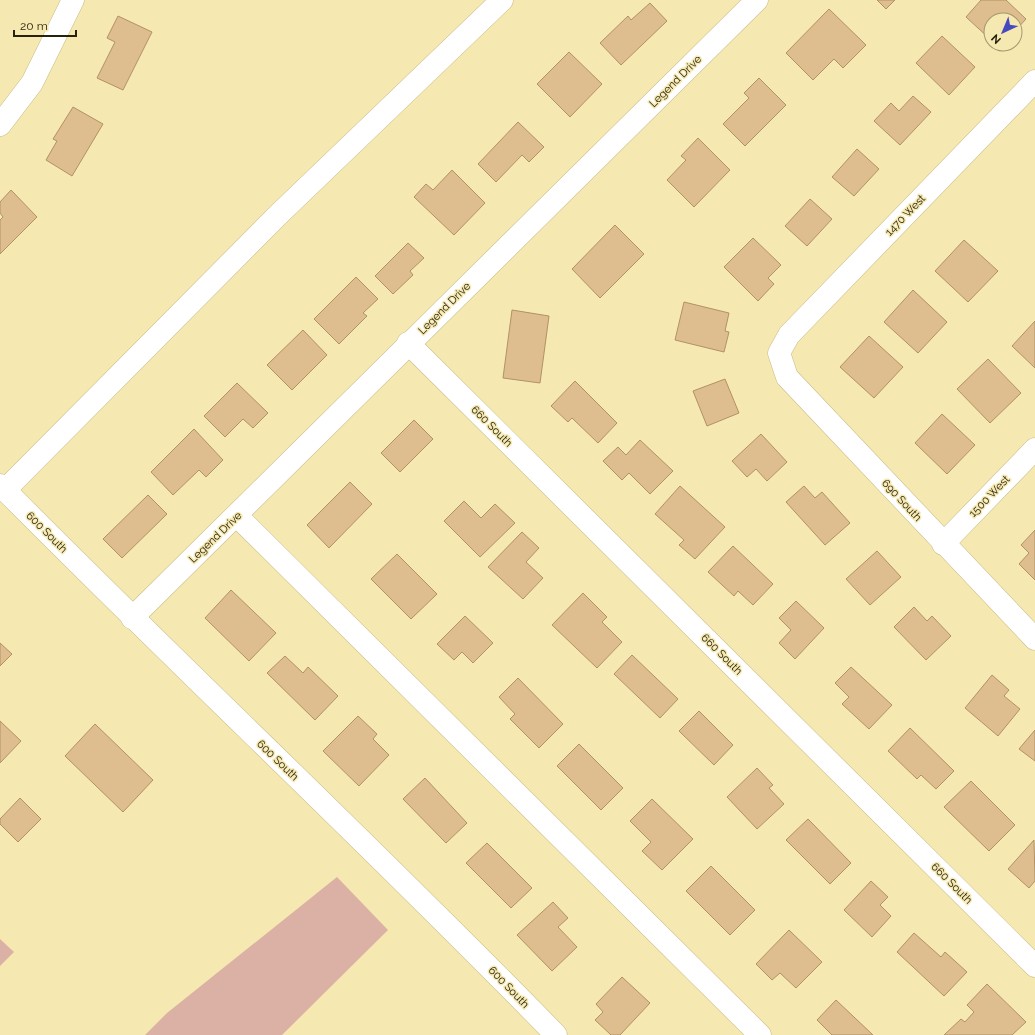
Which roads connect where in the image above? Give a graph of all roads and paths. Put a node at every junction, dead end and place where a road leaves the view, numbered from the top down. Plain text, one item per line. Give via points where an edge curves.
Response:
1 (73, 0) edge
2 (502, 0) edge
3 (757, 0) edge
4 (1035, 81) edge
5 (0, 125) edge
6 (408, 343) junction
7 (778, 353) joint
8 (1035, 449) edge
9 (3, 487) edge
10 (237, 516) junction
11 (943, 544) junction
12 (132, 618) junction
13 (1035, 639) edge
14 (1035, 966) edge
15 (556, 1035) edge
16 (760, 1035) edge

1 - 5 street via 32,83
2 - 9 street via 278,215
3 - 6 street, Legend Drive
4 - 7 street, 1470 West via 789,335
6 - 10 street, Legend Drive
6 - 14 street, 660 South
7 - 11 street, 690 South via 787,377
8 - 11 street, 1500 West
9 - 12 street, 600 South
10 - 12 street, Legend Drive
10 - 16 street
11 - 13 street, 690 South
12 - 15 street, 600 South via 460,937

